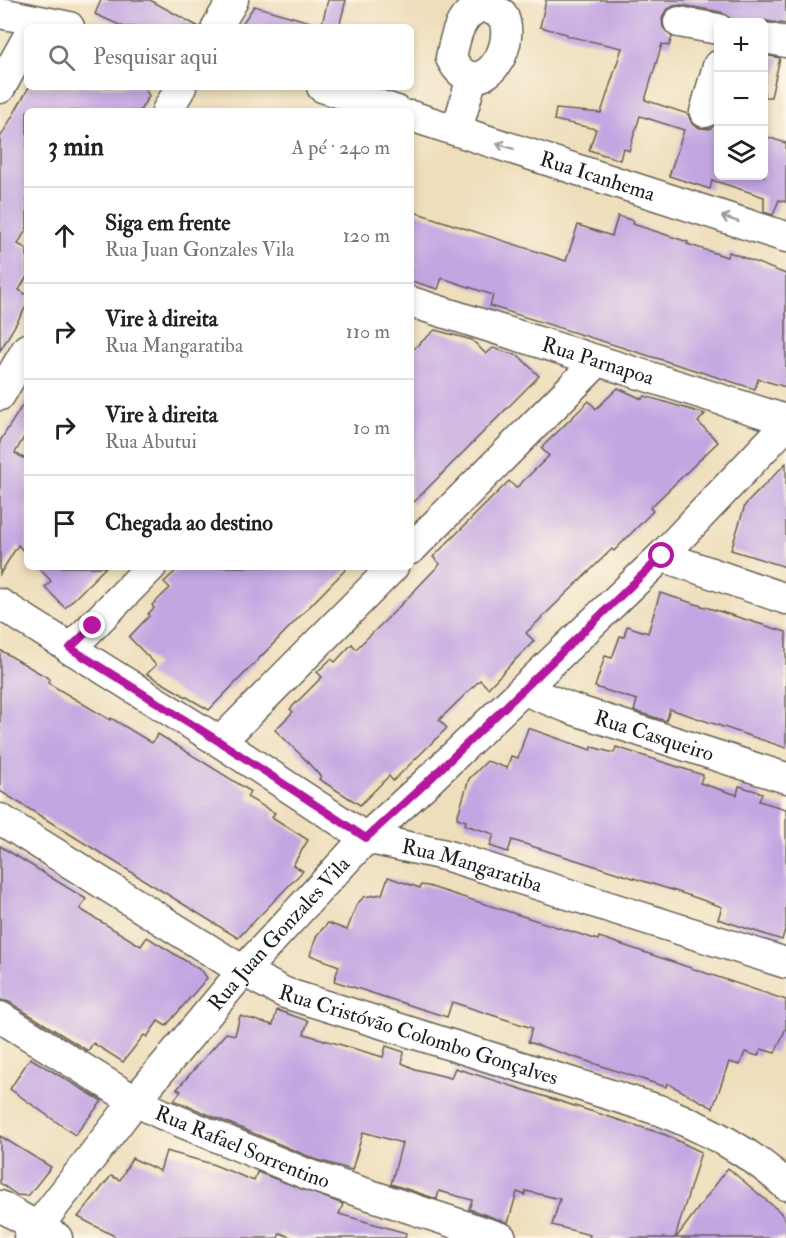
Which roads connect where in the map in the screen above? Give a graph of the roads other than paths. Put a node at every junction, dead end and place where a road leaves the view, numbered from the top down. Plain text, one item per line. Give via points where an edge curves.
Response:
1 (233, 0) edge
2 (0, 13) edge
3 (679, 22) dead end
4 (24, 24) edge
5 (219, 24) edge
6 (714, 28) edge
7 (768, 39) edge
8 (786, 42) edge
9 (24, 43) edge
10 (716, 72) edge
11 (472, 77) dead end
12 (0, 88) edge
13 (179, 90) edge
14 (331, 90) edge
15 (169, 108) edge
16 (388, 108) edge
17 (705, 112) dead end
18 (414, 117) edge
19 (457, 130) junction
20 (786, 237) edge
21 (414, 303) edge
22 (24, 354) edge
23 (597, 362) junction
24 (0, 395) edge
25 (786, 420) edge
26 (786, 425) edge
27 (414, 546) edge
28 (662, 556) junction
29 (148, 570) edge
30 (390, 570) edge
31 (786, 599) edge
32 (0, 604) edge
33 (70, 648) junction
34 (524, 690) junction
35 (220, 742) junction
36 (786, 778) edge
37 (0, 819) edge
38 (366, 838) junction
39 (786, 963) edge
40 (243, 971) junction
41 (0, 1017) edge
42 (135, 1101) junction
43 (786, 1185) edge
44 (0, 1206) edge
45 (40, 1234) edge
46 (501, 1238) edge

1 - 5 street
2 - 4 street
3 - 6 street
7 - 8 street
9 - 12 street
10 - 17 street
11 - 19 street
13 - 15 street
14 - 16 street
18 - 19 street, Rua Icanhema
20 -> 19 street, Rua Icanhema
21 - 23 street, Rua Parnapoa
22 - 24 street
23 - 25 street, Rua Parnapoa
23 - 27 street
26 - 28 street, Rua Juan Gonzales Vila
28 - 31 street
28 - 34 street, Rua Juan Gonzales Vila
29 - 33 street
30 - 35 street
32 - 33 street, Rua Mangaratiba
33 - 35 street, Rua Mangaratiba
34 - 36 street, Rua Casqueiro
34 - 38 street, Rua Juan Gonzales Vila
35 - 38 street, Rua Mangaratiba
37 - 40 street, Rua Cristóvão Colombo Gonçalves
38 - 39 street, Rua Mangaratiba via 445,855
38 - 40 street, Rua Juan Gonzales Vila
40 - 42 street, Rua Juan Gonzales Vila
40 - 43 street, Rua Cristóvão Colombo Gonçalves via 285,993 662,1111 743,1150
41 - 42 street, Rua Rafael Sorrentino
42 - 45 street, Rua Juan Gonzales Vila
42 - 46 street, Rua Rafael Sorrentino via 309,1176
44 - 45 street

